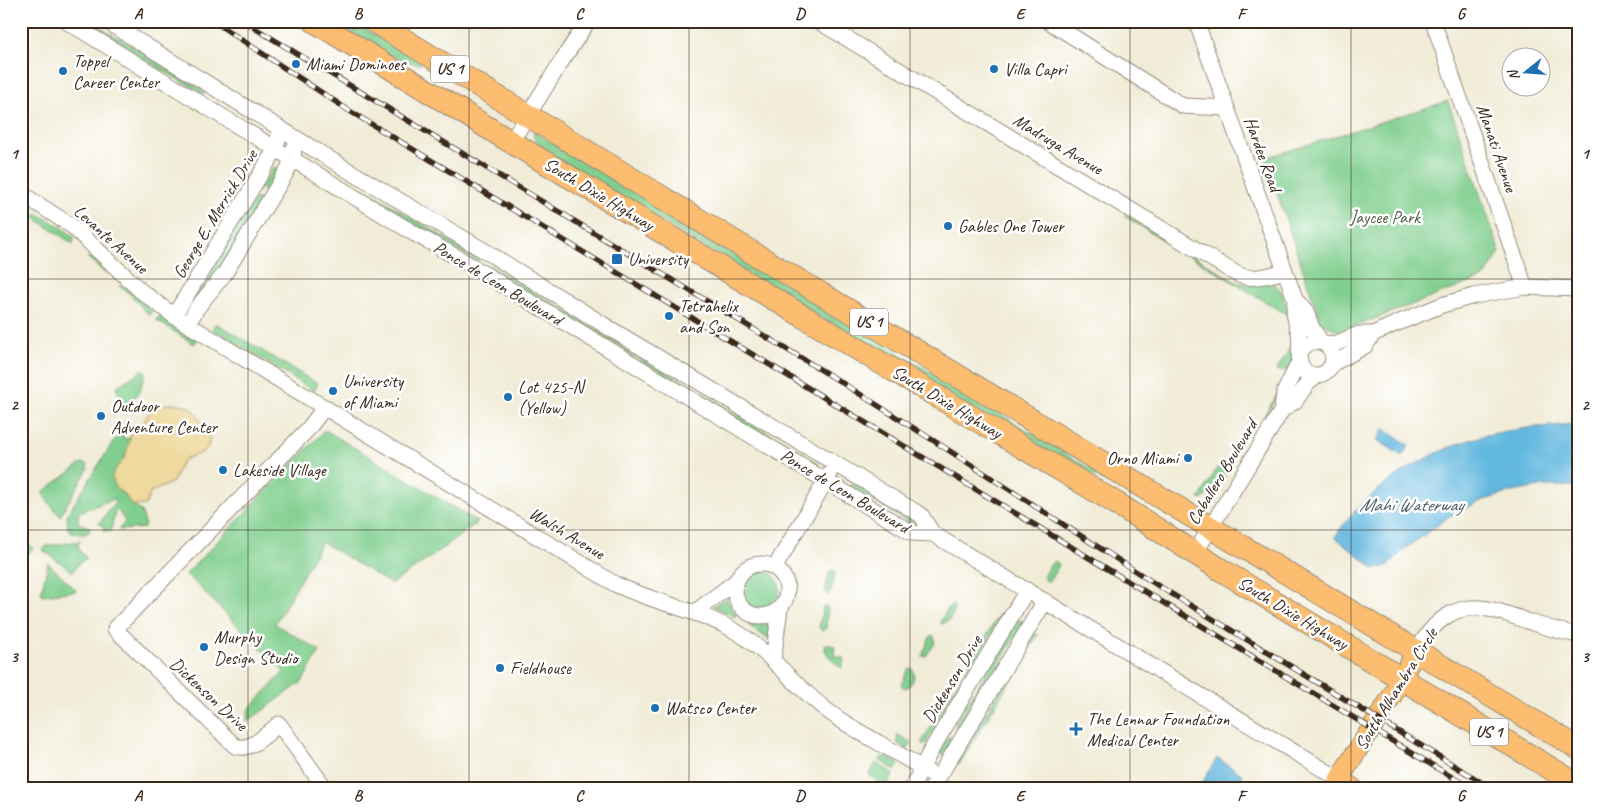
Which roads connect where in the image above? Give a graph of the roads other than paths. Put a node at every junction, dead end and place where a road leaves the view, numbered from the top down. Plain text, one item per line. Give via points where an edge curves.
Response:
1 (66, 21) edge
2 (106, 21) edge
3 (314, 21) edge
4 (372, 21) edge
5 (588, 21) edge
6 (818, 21) edge
7 (1048, 21) edge
8 (1196, 21) edge
9 (1432, 21) edge
10 (1227, 108) junction
11 (528, 116) junction
12 (280, 128) junction
13 (295, 137) junction
14 (511, 142) junction
15 (276, 148) junction
16 (293, 159) junction
17 (251, 190) junction
18 (21, 193) edge
19 (269, 200) junction
20 (1285, 271) junction
21 (1525, 287) junction
22 (1578, 290) edge
23 (1295, 299) junction
24 (174, 316) junction
25 (188, 324) junction
26 (1373, 334) junction
27 (1324, 343) junction
28 (1300, 356) junction
29 (1332, 364) junction
30 (1317, 376) junction
31 (325, 407) junction
32 (1282, 410) junction
33 (836, 464) junction
34 (826, 481) junction
35 (1210, 527) junction
36 (933, 534) junction
37 (1195, 553) junction
38 (775, 567) junction
39 (736, 581) junction
40 (1027, 590) junction
41 (1045, 601) junction
42 (780, 608) junction
43 (695, 612) junction
44 (1578, 635) edge
45 (1416, 651) junction
46 (773, 660) junction
47 (1400, 678) junction
48 (1578, 748) edge
49 (922, 768) junction
50 (935, 783) edge
51 (1346, 784) edge
52 (1578, 785) edge
53 (325, 788) edge
54 (912, 788) edge

1 - 15 street, Ponce de Leon Boulevard
2 - 12 street, Ponce de Leon Boulevard
3 - 14 highway, South Dixie Highway / US 1
4 - 11 highway, South Dixie Highway / US 1
5 - 11 street
6 - 20 street, Madruga Avenue via 1235,273 1257,278
7 - 10 street via 1183,106
8 - 10 street, Hardee Road
9 - 21 street, Manati Avenue
10 - 20 street, Hardee Road
11 - 14 street
11 - 35 highway, South Dixie Highway / US 1
12 - 13 street, Ponce de Leon Boulevard
12 - 15 street, George E. Merrick Drive
13 - 16 street, George E. Merrick Drive
13 - 33 street, Ponce de Leon Boulevard
14 - 37 highway, South Dixie Highway / US 1
15 - 16 street, Ponce de Leon Boulevard
15 - 17 street, George E. Merrick Drive
16 - 19 street, George E. Merrick Drive
16 - 34 street, Ponce de Leon Boulevard
17 - 19 street
17 - 24 street, George E. Merrick Drive
18 - 24 street, Levante Avenue via 74,227 141,291
19 - 25 street, George E. Merrick Drive via 226,273
20 - 23 street, Hardee Road
21 - 22 street
21 - 26 street via 1442,305
23 - 27 street, Hardee Road
23 - 28 street, Hardee Road
24 - 25 street, Walsh Avenue
25 - 31 street, Walsh Avenue
26 - 27 street via 1359,334 1337,343
26 - 29 street via 1365,346
27 - 28 street via 1308,343
27 - 29 street via 1332,354
28 - 30 street via 1306,372
28 - 32 street, Caballero Boulevard via 1284,393
29 - 30 street
30 - 32 street, Caballero Boulevard via 1295,401
31 - 43 street, Walsh Avenue via 615,584 635,594
31 - 53 street, Dickenson Drive via 308,429 115,629 235,746 250,746 279,724
32 - 35 street, Caballero Boulevard
33 - 34 street
33 - 36 street, Ponce de Leon Boulevard via 921,515
34 - 36 street, Ponce de Leon Boulevard via 912,533
34 - 38 street
35 - 37 street, Caballero Boulevard
35 - 45 highway, South Dixie Highway / US 1
36 - 40 street, Ponce de Leon Boulevard
37 - 47 highway, South Dixie Highway / US 1
38 - 39 street via 767,564 750,566
38 - 42 street via 786,583 787,593
39 - 42 street via 736,598 747,612 764,616
39 - 43 street
40 - 41 street, Ponce de Leon Boulevard
40 - 49 street, Dickenson Drive
41 - 50 street
41 - 51 street, Ponce de Leon Boulevard
42 - 46 street
43 - 46 street, Walsh Avenue via 736,632
44 - 45 street, South Alhambra Circle via 1494,610 1470,608 1454,612 1440,621
45 - 47 main road, South Alhambra Circle
45 - 48 highway, South Dixie Highway / US 1
46 - 49 street, Walsh Avenue via 830,713
47 - 51 main road, South Alhambra Circle
47 - 52 highway, South Dixie Highway / US 1
49 - 50 street, Walsh Avenue
49 - 54 street, Dickenson Drive

